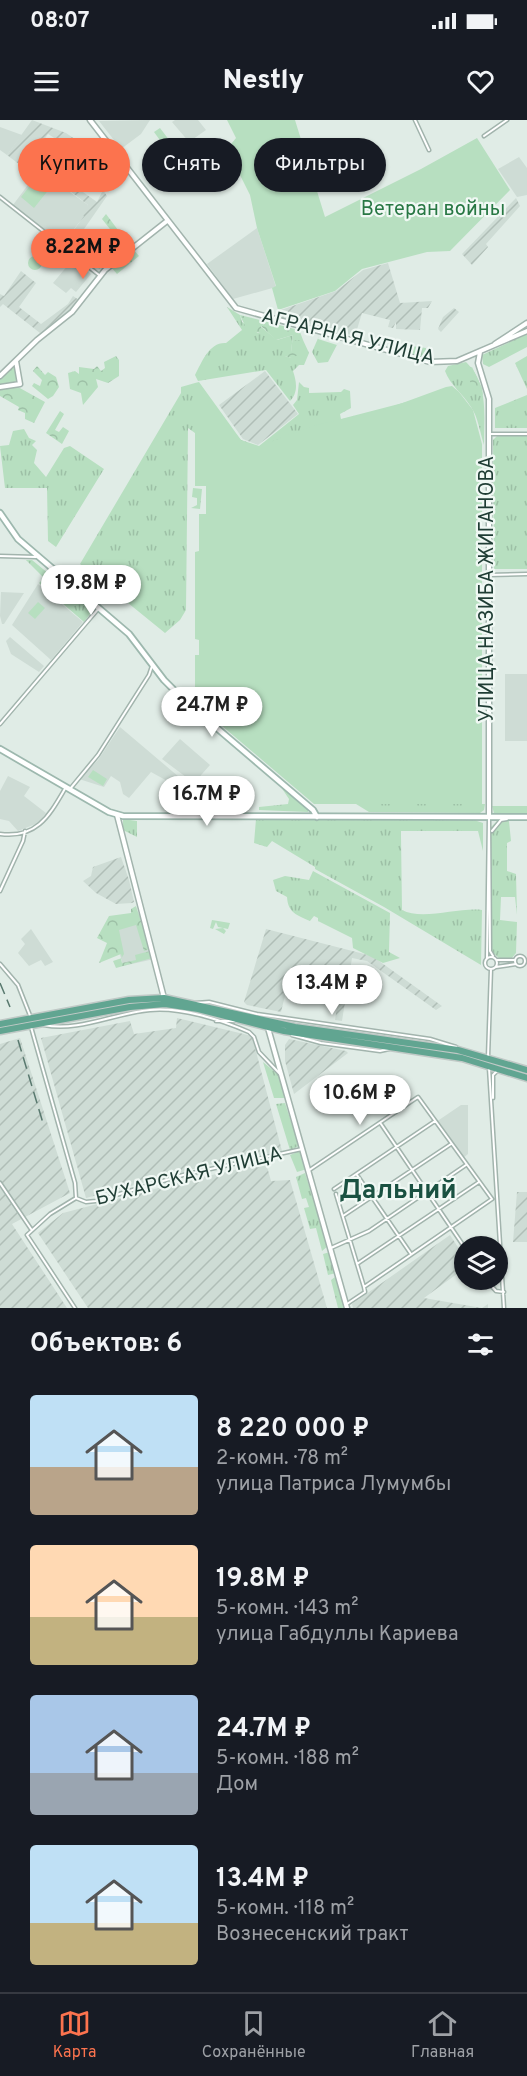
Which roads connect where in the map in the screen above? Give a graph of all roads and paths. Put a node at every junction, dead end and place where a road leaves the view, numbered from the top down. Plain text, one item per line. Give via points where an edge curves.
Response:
1 (90, 120) edge
2 (415, 120) edge
3 (507, 120) edge
4 (484, 136) dead end
5 (429, 150) dead end
6 (0, 197) edge
7 (167, 221) junction
8 (100, 276) junction
9 (527, 323) edge
10 (527, 331) edge
11 (506, 338) junction
12 (481, 351) junction
13 (468, 357) junction
14 (16, 360) junction
15 (478, 363) junction
16 (11, 365) junction
17 (17, 368) junction
18 (0, 376) edge
19 (0, 387) edge
20 (489, 434) junction
21 (527, 434) edge
22 (0, 513) edge
23 (27, 548) junction
24 (0, 556) edge
25 (21, 556) junction
26 (38, 557) junction
27 (527, 574) edge
28 (488, 575) junction
29 (99, 608) junction
30 (152, 666) junction
31 (159, 674) junction
32 (149, 675) junction
33 (0, 724) edge
34 (0, 749) edge
35 (68, 788) junction
36 (117, 815) junction
37 (317, 817) junction
38 (513, 817) junction
39 (527, 817) edge
40 (489, 818) junction
41 (25, 831) junction
42 (0, 834) edge
43 (490, 834) junction
44 (0, 891) edge
45 (493, 957) junction
46 (487, 958) junction
47 (496, 959) junction
48 (526, 961) edge
49 (515, 962) junction
50 (0, 964) edge
51 (496, 967) junction
52 (491, 969) junction
53 (164, 998) junction
54 (213, 1020) junction
55 (240, 1021) junction
56 (31, 1022) junction
57 (0, 1024) edge
58 (39, 1024) junction
59 (268, 1028) junction
60 (283, 1031) junction
61 (0, 1033) edge
62 (274, 1040) junction
63 (486, 1061) junction
64 (527, 1070) edge
65 (509, 1071) junction
66 (282, 1076) junction
67 (527, 1078) edge
68 (492, 1110) junction
69 (435, 1121) junction
70 (381, 1124) junction
71 (451, 1144) junction
72 (396, 1148) junction
73 (302, 1149) junction
74 (466, 1164) junction
75 (411, 1170) junction
76 (308, 1171) junction
77 (357, 1175) junction
78 (479, 1182) junction
79 (0, 1183) edge
80 (334, 1189) dead end
81 (426, 1192) junction
82 (336, 1194) dead end
83 (373, 1197) junction
84 (76, 1198) junction
85 (438, 1209) junction
86 (343, 1216) junction
87 (386, 1219) junction
88 (451, 1227) junction
89 (31, 1229) junction
90 (399, 1236) junction
91 (457, 1236) edge
92 (350, 1239) junction
93 (331, 1248) junction
94 (411, 1254) junction
95 (357, 1264) junction
96 (364, 1287) junction
97 (495, 1290) edge
98 (504, 1292) junction
99 (347, 1306) edge
100 (75, 1308) edge
101 (504, 1308) edge

1 - 7 street
2 - 5 street
3 - 4 street
6 - 8 street
7 - 8 street
7 - 13 street, АГРАРНАЯ УЛИЦА via 236,308 423,361 449,362
8 - 14 street via 72,312
9 - 11 street, АГРАРНАЯ УЛИЦА
10 - 11 street, АГРАРНАЯ УЛИЦА
11 - 12 street, АГРАРНАЯ УЛИЦА
12 - 13 street, АГРАРНАЯ УЛИЦА
12 - 15 street
13 - 15 street
14 - 16 street
14 - 17 street
15 - 20 street, УЛИЦА НАЗИБА ЖИГАНОВА via 488,393
16 - 17 street
16 - 18 street
17 - 19 street via 20,384
20 - 21 street
20 - 28 street, УЛИЦА НАЗИБА ЖИГАНОВА
22 - 23 main road
23 - 25 street via 27,555
23 - 26 main road
24 - 25 street
25 - 26 street
26 - 29 main road
27 - 28 street
28 - 40 street, УЛИЦА НАЗИБА ЖИГАНОВА
29 - 30 main road via 129,634
29 - 33 street
30 - 31 main road
30 - 32 street
31 - 32 street
31 - 37 main road
32 - 35 street via 96,757
34 - 35 main road
35 - 36 main road
35 - 41 street via 44,824
36 - 37 main road
36 - 53 street
37 - 40 main road
38 - 39 main road
38 - 40 main road
38 - 43 street via 501,820
40 - 43 street
40 - 46 street
41 - 42 street
41 - 44 street
43 - 45 street
45 - 46 street
45 - 47 street
46 - 52 street via 485,964
47 - 49 street
47 - 51 street
48 - 49 street via 520,966
48 - 49 street via 519,956
49 - 51 street
50 - 56 street via 20,988
51 - 52 street
52 - 63 street
53 - 56 main road via 129,1000
53 - 63 main road via 295,1027 467,1052
54 - 55 street
54 - 58 street via 163,1010 72,1026
54 - 66 street via 252,1034 259,1052
55 - 58 main road via 187,1007 157,1004
55 - 59 main road
56 - 57 main road
56 - 58 main road
56 - 61 main road
56 - 84 street
59 - 60 main road
59 - 62 street
60 - 62 street
60 - 63 main road
62 - 66 street
63 - 64 main road
63 - 65 main road
63 - 68 street
65 - 67 main road
65 - 68 street via 497,1070 493,1075
66 - 73 street
68 - 98 street
69 - 70 street, БУХАРСКАЯ УЛИЦА via 418,1097
69 - 71 street
69 - 72 street
70 - 72 street
70 - 76 street, БУХАРСКАЯ УЛИЦА
71 - 74 street
71 - 75 street
72 - 75 street
72 - 77 street
73 - 76 street
73 - 84 street, БУХАРСКАЯ УЛИЦА via 183,1175 96,1201
74 - 78 street
74 - 81 street
75 - 81 street
75 - 83 street
76 - 93 street
77 - 80 street
77 - 83 street
78 - 85 street
78 - 88 street via 492,1199
79 - 89 street
81 - 85 street
81 - 87 street
82 - 86 street
83 - 86 street
83 - 87 street
84 - 89 street
85 - 88 street
85 - 90 street
86 - 92 street
87 - 90 street
87 - 92 street
88 - 91 street
88 - 94 street
89 - 100 street via 28,1236
90 - 94 street
90 - 95 street
92 - 93 street
92 - 95 street
93 - 99 street
94 - 96 street
95 - 96 street
96 - 99 street via 365,1292
97 - 98 street
98 - 101 street

